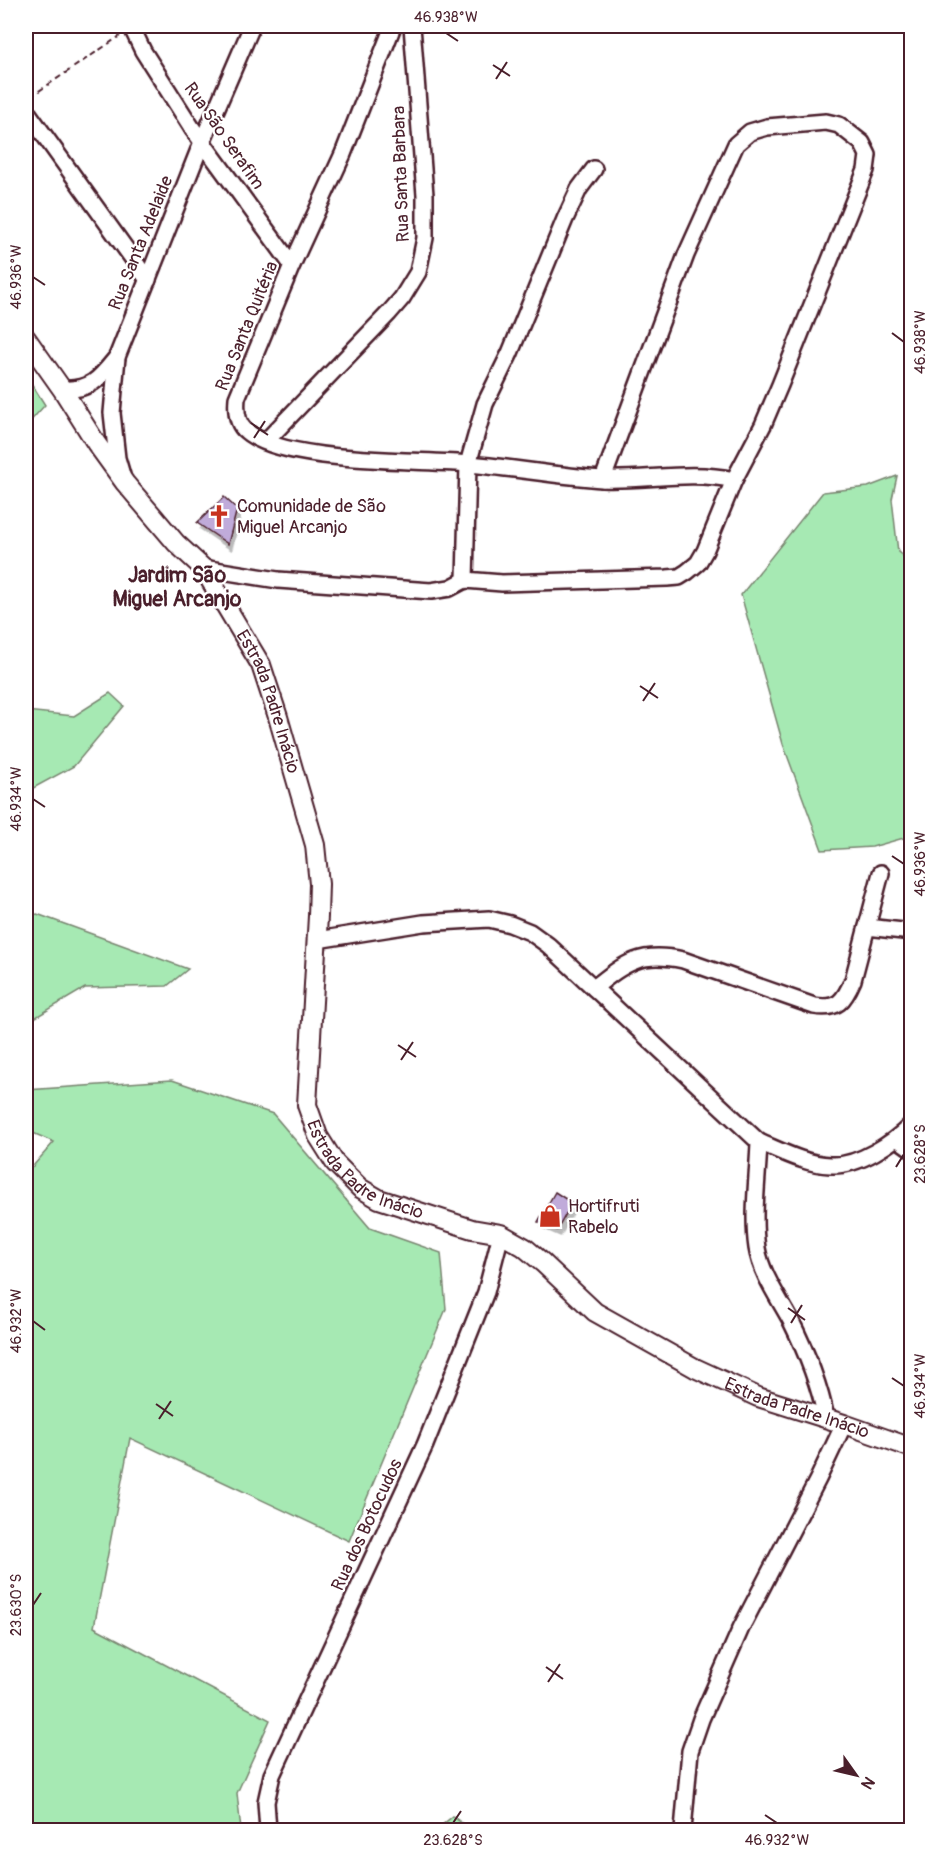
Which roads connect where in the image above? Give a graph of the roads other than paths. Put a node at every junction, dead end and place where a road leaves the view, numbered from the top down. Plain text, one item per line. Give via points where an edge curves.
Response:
1 (252, 26) edge
2 (393, 26) edge
3 (412, 26) edge
4 (132, 27) edge
5 (26, 110) edge
6 (202, 142) junction
7 (594, 169) dead end
8 (292, 265) junction
9 (148, 280) junction
10 (26, 338) edge
11 (117, 357) junction
12 (62, 389) junction
13 (266, 441) junction
14 (468, 464) junction
15 (603, 479) junction
16 (734, 480) junction
17 (125, 483) junction
18 (203, 568) junction
19 (465, 580) junction
20 (881, 873) dead end
21 (867, 927) junction
22 (912, 932) edge
23 (317, 940) junction
24 (594, 987) junction
25 (912, 1124) edge
26 (898, 1139) junction
27 (759, 1142) junction
28 (912, 1149) edge
29 (501, 1234) junction
30 (826, 1418) junction
31 (844, 1424) junction
32 (912, 1448) edge
33 (268, 1830) edge
34 (683, 1830) edge

1 - 6 street, Rua Santa Adelaide
2 - 8 street, Rua Santa Quitéria via 343,154
3 - 13 street, Rua Santa Barbara via 426,223 423,256 402,298
4 - 6 street, Rua São Serafim via 143,51
5 - 9 street
6 - 8 street, Rua São Serafim
6 - 9 street, Rua Santa Adelaide
7 - 14 street via 565,219 485,404
8 - 13 street, Rua Santa Quitéria via 237,398 240,425 247,433
9 - 11 street, Rua Santa Adelaide
10 - 12 street, Estrada Padre Inácio
11 - 12 street, Rua Santa Adelaide via 96,381 76,390
11 - 17 street, Rua Santa Adelaide via 112,413 117,458
12 - 17 street, Estrada Padre Inácio
13 - 14 street, Rua Santa Quitéria via 308,454
14 - 15 street, Rua Santa Quitéria
14 - 19 street
15 - 16 street, Rua Santa Quitéria via 717,476
15 - 16 street via 686,255 736,144 750,132 767,127 826,122 839,125 862,143 868,155 866,170 763,425
16 - 19 street via 705,551 698,563 679,578 502,583
17 - 18 street, Estrada Padre Inácio
18 - 19 street via 278,580 431,591
18 - 23 street, Estrada Padre Inácio via 261,665 278,717 315,845 319,884
20 - 21 street
21 - 22 street
21 - 24 street via 848,992 828,1009 661,956 638,959
23 - 24 street via 423,923 489,919 530,932
23 - 29 street, Estrada Padre Inácio via 307,1105 318,1136 335,1163 360,1188 379,1199 472,1229
24 - 27 street
25 - 26 street
26 - 27 street via 852,1162 831,1166 803,1160
26 - 28 street
27 - 30 street via 757,1248 811,1365
29 - 30 street, Estrada Padre Inácio via 524,1247 595,1312 628,1332 758,1397
29 - 33 street, Rua dos Botocudos via 486,1292 425,1445 272,1775 266,1802
30 - 31 street, Estrada Padre Inácio
31 - 32 street, Estrada Padre Inácio
31 - 34 street via 741,1628 701,1719 690,1750

